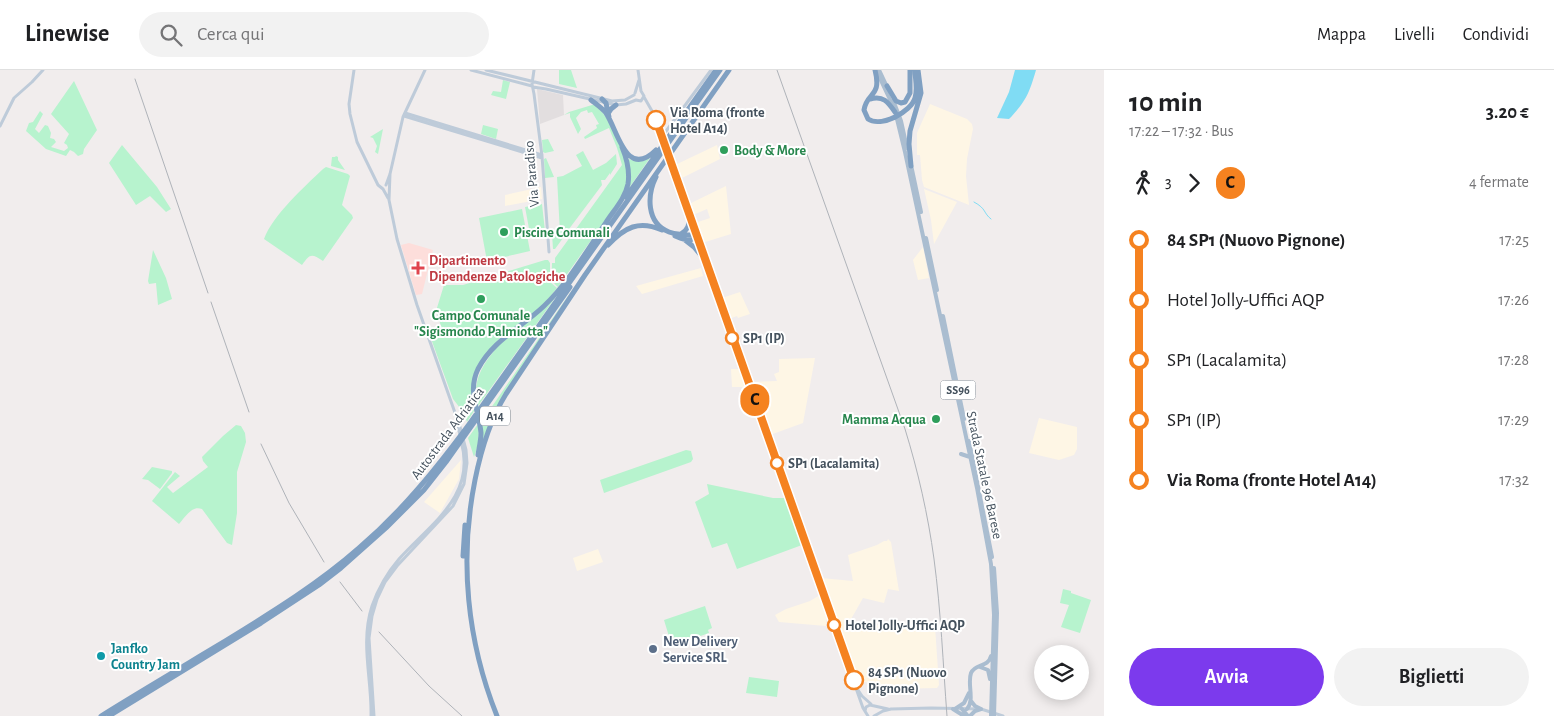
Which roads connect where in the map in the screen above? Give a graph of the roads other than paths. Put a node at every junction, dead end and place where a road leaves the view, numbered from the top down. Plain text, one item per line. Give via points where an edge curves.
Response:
1 (42, 70) edge
2 (354, 70) edge
3 (425, 70) edge
4 (471, 70) edge
5 (486, 70) edge
6 (534, 70) edge
7 (638, 70) edge
8 (710, 70) edge
9 (716, 70) edge
10 (720, 70) edge
11 (724, 70) edge
12 (729, 70) edge
13 (876, 70) edge
14 (910, 70) edge
15 (916, 70) edge
16 (640, 77) junction
17 (535, 85) junction
18 (887, 86) junction
19 (642, 93) junction
20 (635, 94) junction
21 (644, 97) junction
22 (602, 99) joint
23 (870, 99) junction
24 (591, 100) junction
25 (637, 101) junction
26 (611, 103) junction
27 (652, 111) junction
28 (895, 112) junction
29 (606, 113) junction
30 (404, 115) junction
31 (0, 126) edge
32 (667, 145) junction
33 (622, 147) junction
34 (663, 153) junction
35 (542, 156) junction
36 (911, 166) junction
37 (386, 188) junction
38 (690, 216) junction
39 (680, 234) junction
40 (696, 236) junction
41 (684, 240) junction
42 (592, 244) junction
43 (549, 252) dead end
44 (704, 259) junction
45 (584, 275) junction
46 (968, 449) junction
47 (970, 457) junction
48 (994, 628) junction
49 (978, 667) junction
50 (856, 688) junction
51 (970, 691) junction
52 (136, 697) junction
53 (970, 699) junction
54 (873, 705) junction
55 (991, 708) junction
56 (891, 709) junction
57 (954, 709) junction
58 (964, 709) junction
59 (982, 709) junction
60 (865, 711) junction
61 (875, 715) edge
62 (101, 716) edge
63 (109, 716) edge
64 (372, 716) edge
65 (495, 716) edge
66 (868, 716) edge
67 (964, 716) edge
68 (969, 716) edge
69 (992, 716) edge
70 (1004, 716) edge

1 - 31 main road via 14,98
2 - 37 main road via 350,114 357,142 377,182
3 - 30 main road
4 - 17 main road
5 - 17 main road
6 - 17 main road, Via Paradiso
7 - 16 main road
8 - 32 main road
9 - 32 highway
10 - 32 highway, Autostrada Adriatica / A14
11 - 32 highway, Autostrada Adriatica / A14
12 - 32 highway, A14 via 694,120
13 - 18 main road, Strada Statale 96 Barese / SS96
13 - 23 highway via 878,85
13 - 28 main road, Strada Statale 96 Barese / SS96
14 - 18 highway via 910,93 905,102 897,102
15 - 23 highway via 915,99 904,111 877,123 864,113
15 - 36 highway via 921,93 910,131
16 - 19 main road
16 - 20 main road
17 - 22 main road
17 - 24 main road
17 - 35 main road, Via Paradiso
18 - 36 main road, Strada Statale 96 Barese / SS96 via 901,121
19 - 20 main road
19 - 21 main road
20 - 25 main road
20 - 26 main road
21 - 25 main road
21 - 27 main road
22 - 26 highway
23 - 28 highway via 882,98
24 - 26 main road
24 - 29 highway
25 - 26 main road
25 - 27 main road
26 - 29 highway
26 - 29 highway via 604,106
27 - 32 main road
28 - 46 main road, Strada Statale 96 Barese / SS96
29 - 33 highway
30 - 35 main road
30 - 37 main road
32 - 34 highway, Autostrada Adriatica / A14
32 - 34 highway
32 - 38 main road
33 - 34 highway via 629,157 637,160
33 - 42 highway via 628,168 626,191
34 - 39 highway via 651,188 650,209 661,227
34 - 42 highway, A14
34 - 45 highway, A14
34 - 52 highway, Autostrada Adriatica / A14 via 413,502 342,568 296,601
35 - 43 main road, Via Paradiso
36 - 69 main road, Strada Statale 96 Barese / SS96 via 994,563 997,613
37 - 64 main road via 400,251 467,455 461,492 450,510 393,570 372,616 369,638
38 - 39 highway via 686,231
38 - 40 main road
39 - 40 highway
40 - 41 highway via 692,240
40 - 44 main road
41 - 44 highway
41 - 45 highway via 657,228 635,226 612,242
42 - 65 highway, A14 via 551,298 486,356 473,382 481,431 464,532 464,585 475,661
44 - 50 main road
45 - 65 highway, A14 via 502,402 486,438 474,484 466,556 468,603 478,658
46 - 47 main road, Strada Statale 96 Barese / SS96
46 - 47 main road via 961,454
47 - 48 main road, Strada Statale 96 Barese / SS96 via 991,564
48 - 49 main road via 991,659
48 - 55 main road, Strada Statale 96 Barese / SS96
49 - 51 main road via 971,674
49 - 55 main road via 989,673
50 - 54 main road
50 - 60 main road
51 - 53 main road
51 - 57 main road via 966,702
52 - 62 highway, Autostrada Adriatica / A14
52 - 63 highway, Autostrada Adriatica / A14
53 - 58 main road via 969,707
53 - 59 main road
54 - 56 main road
54 - 60 main road
54 - 61 main road via 877,710
55 - 69 main road, Strada Statale 96 Barese / SS96
56 - 57 main road
56 - 61 main road
57 - 58 main road
57 - 67 main road
58 - 59 main road
58 - 68 main road
59 - 68 main road
59 - 70 main road
60 - 66 main road

